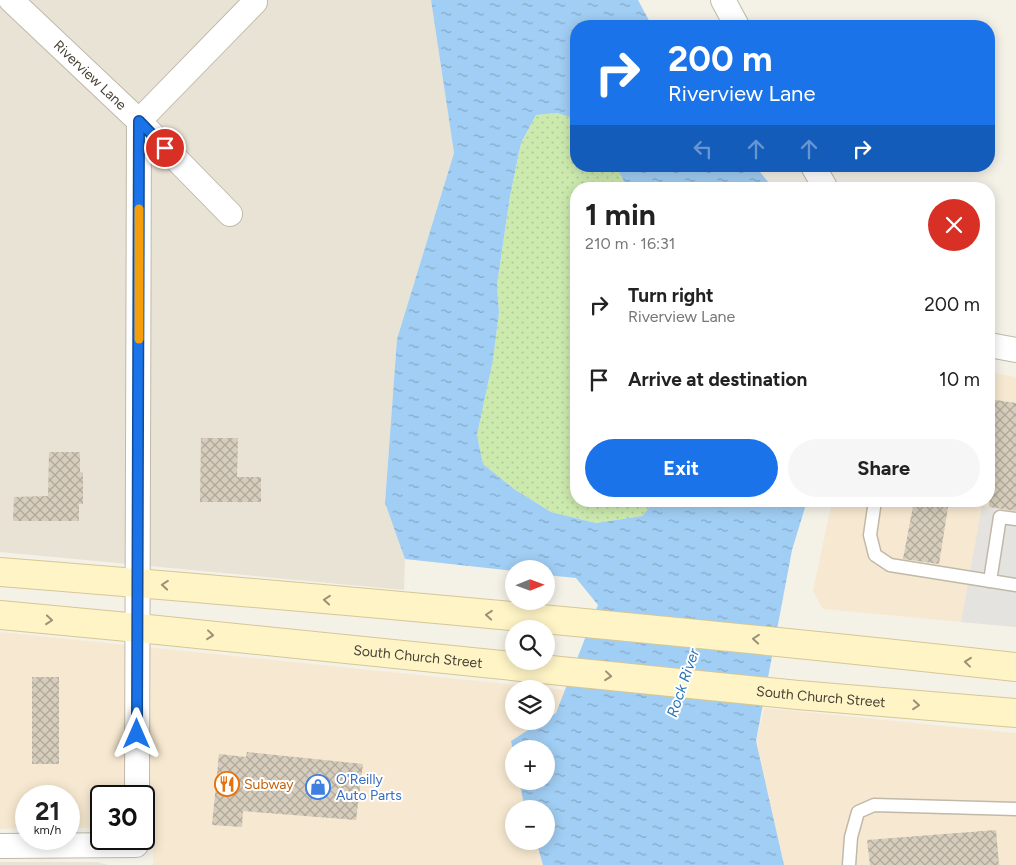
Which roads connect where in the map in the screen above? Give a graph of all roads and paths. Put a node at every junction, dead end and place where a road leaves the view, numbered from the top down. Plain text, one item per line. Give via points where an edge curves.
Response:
1 (11, 0) edge
2 (723, 0) edge
3 (255, 2) dead end
4 (734, 20) edge
5 (139, 121) junction
6 (230, 214) dead end
7 (995, 347) edge
8 (1016, 350) edge
9 (874, 507) edge
10 (1016, 519) edge
11 (0, 572) edge
12 (990, 581) junction
13 (139, 583) junction
14 (1016, 585) edge
15 (0, 615) edge
16 (138, 628) junction
17 (1016, 667) edge
18 (1016, 713) edge
19 (136, 785) edge
20 (1016, 809) edge
21 (0, 846) edge
22 (90, 849) edge
23 (849, 865) edge

1 - 5 street, Riverview Lane
2 - 4 street
3 - 5 street
5 - 6 street, Riverview Lane
5 - 13 street
7 - 8 street
9 - 12 lane via 870,535 874,555 890,565
10 - 12 lane via 1000,517
11 - 13 main road
12 - 14 lane
13 - 16 street
17 -> 13 main road via 804,644
15 -> 16 main road, South Church Street
16 -> 18 main road, South Church Street via 560,672
16 - 19 street
20 - 23 lane via 874,805 858,812 851,837
21 - 22 street

